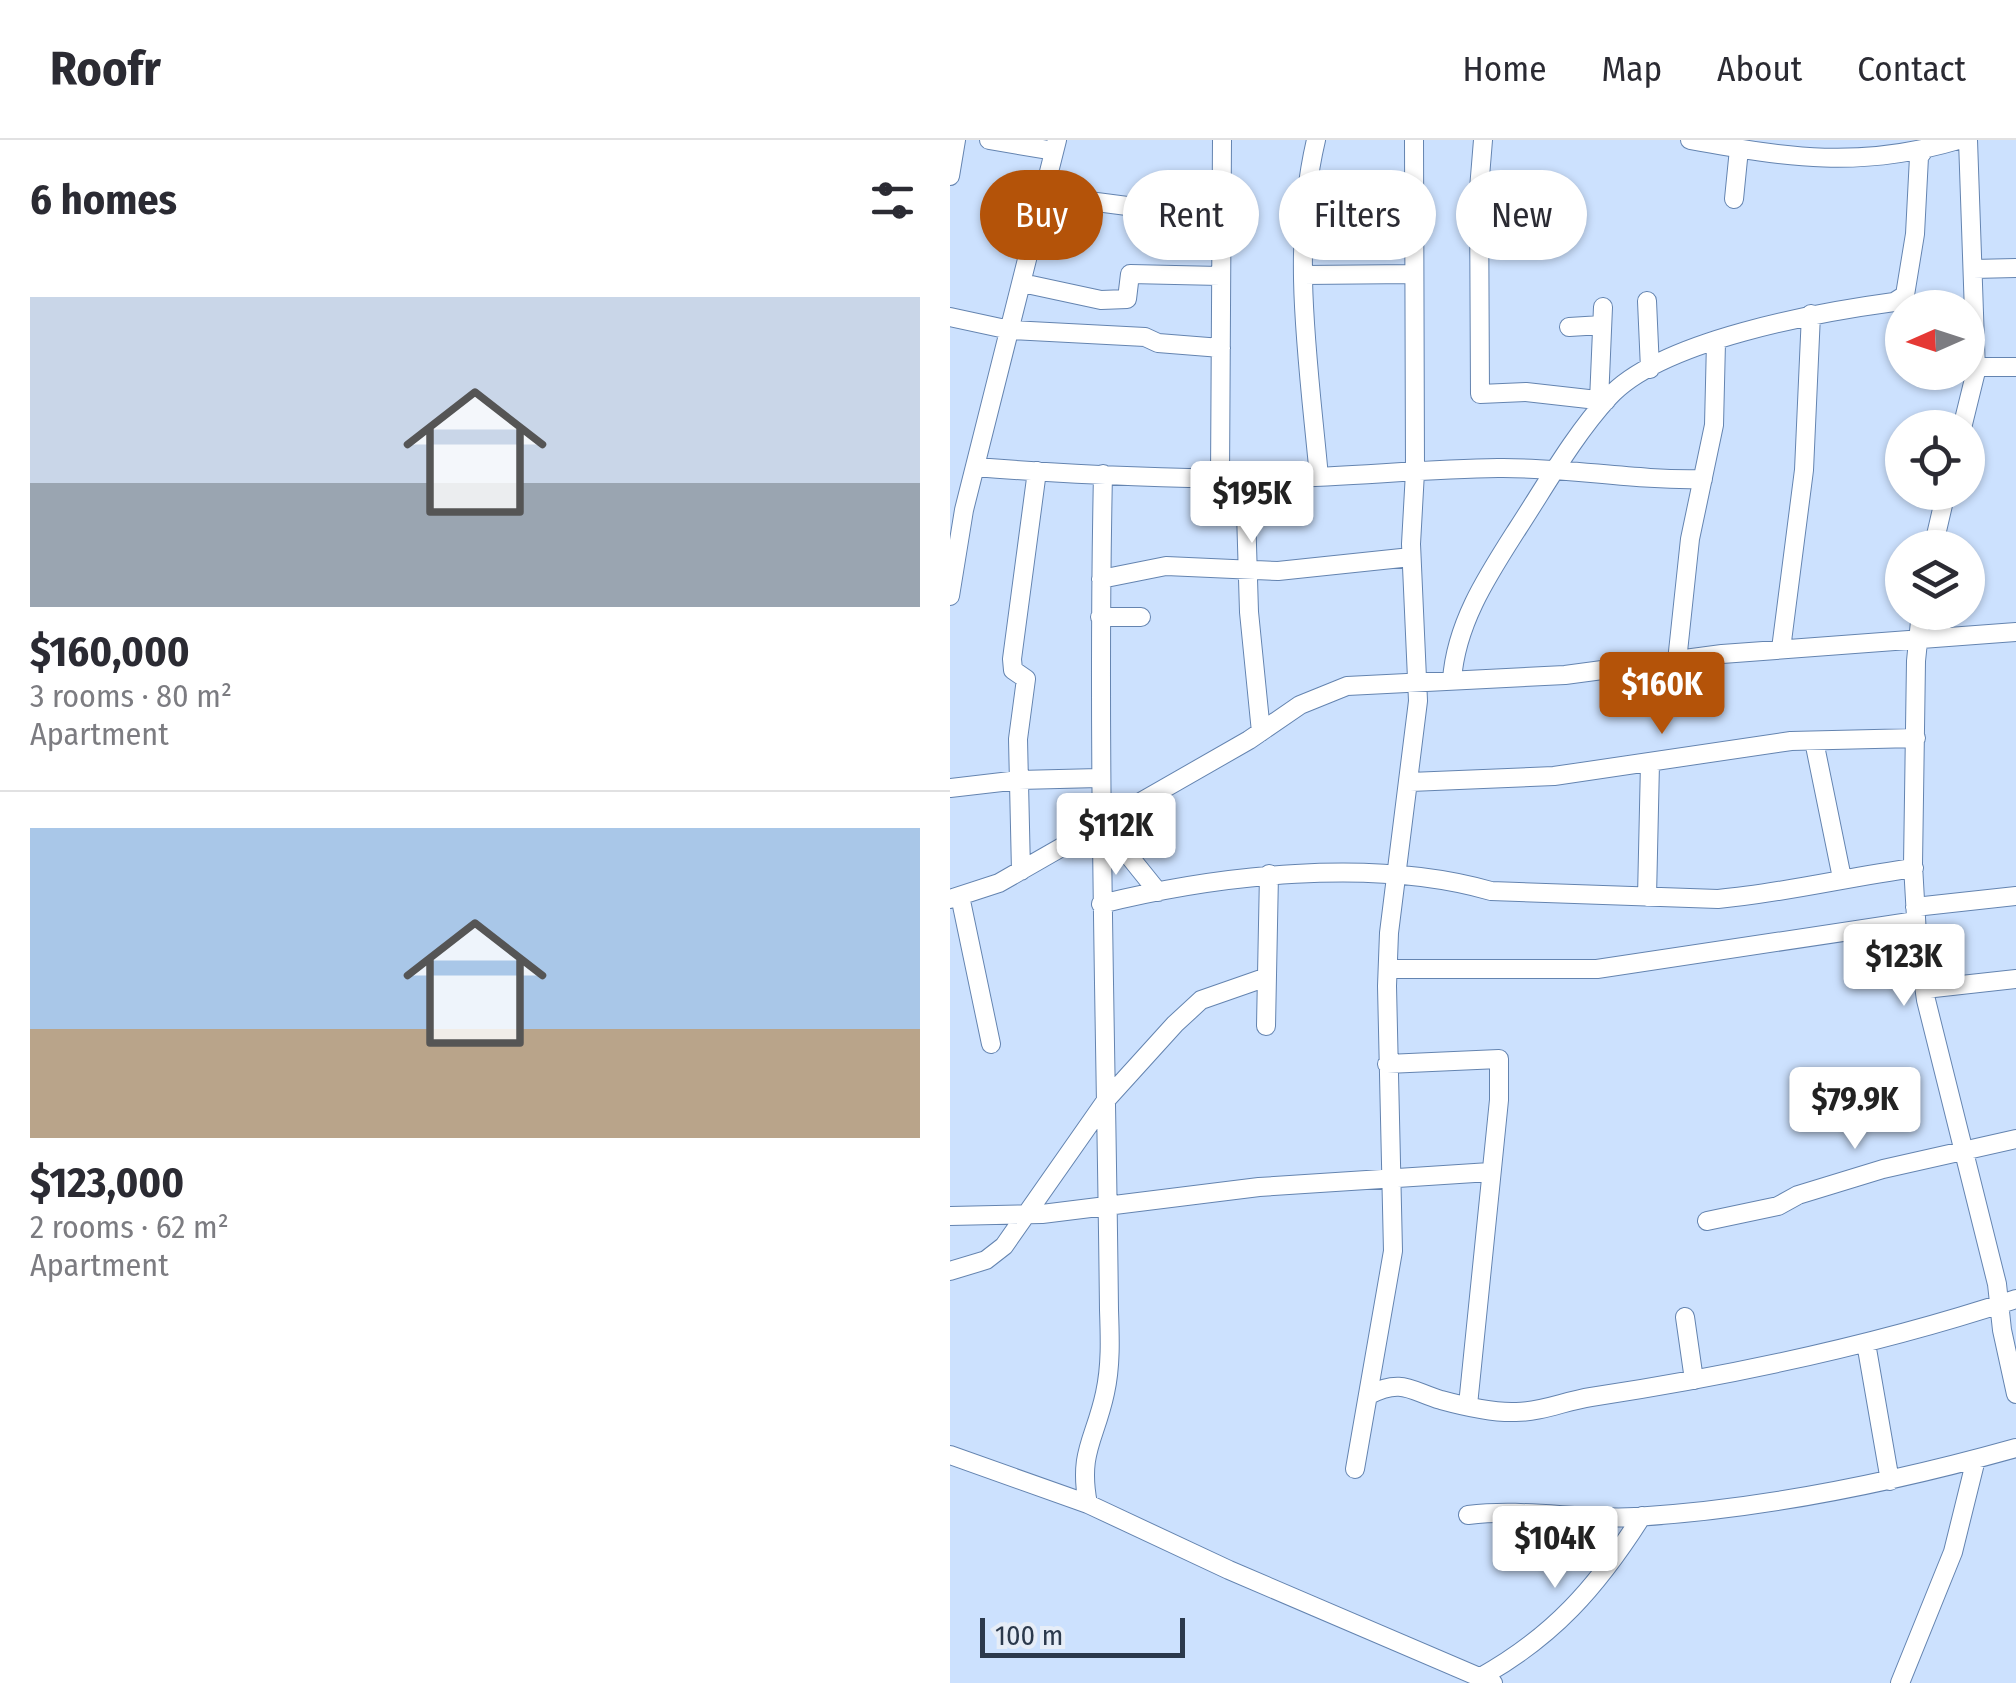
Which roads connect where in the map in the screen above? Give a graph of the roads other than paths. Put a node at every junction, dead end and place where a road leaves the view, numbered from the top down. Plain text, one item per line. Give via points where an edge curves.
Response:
1 (956, 140) edge
2 (989, 140) edge
3 (1222, 140) edge
4 (1316, 140) edge
5 (1414, 140) edge
6 (1483, 140) edge
7 (1690, 140) edge
8 (1958, 140) edge
9 (1968, 140) edge
10 (1056, 145) edge
11 (1740, 149) junction
12 (1924, 150) junction
13 (1050, 170) edge
14 (1221, 170) edge
15 (950, 176) edge
16 (1734, 200) dead end
17 (1028, 260) edge
18 (1220, 260) edge
19 (2016, 268) edge
20 (1972, 270) junction
21 (1414, 274) junction
22 (1304, 275) junction
23 (1220, 276) junction
24 (1022, 283) junction
25 (1973, 290) edge
26 (1646, 301) dead end
27 (1811, 314) junction
28 (950, 317) edge
29 (1570, 327) dead end
30 (1010, 330) junction
31 (1716, 342) junction
32 (1222, 348) junction
33 (1985, 367) edge
34 (2016, 368) edge
35 (1650, 370) junction
36 (1603, 401) junction
37 (975, 467) junction
38 (1558, 470) junction
39 (1038, 472) junction
40 (1415, 472) junction
41 (1103, 474) junction
42 (1318, 477) junction
43 (1220, 478) junction
44 (1245, 478) junction
45 (1703, 479) junction
46 (1411, 557) junction
47 (1247, 570) junction
48 (952, 574) edge
49 (1100, 580) junction
50 (950, 596) edge
51 (1100, 617) junction
52 (1141, 617) dead end
53 (1919, 630) edge
54 (2016, 632) edge
55 (1918, 640) junction
56 (1781, 649) junction
57 (1677, 660) junction
58 (1452, 680) junction
59 (1417, 681) junction
60 (1261, 732) junction
61 (1916, 738) junction
62 (1814, 740) junction
63 (1650, 763) junction
64 (1099, 778) junction
65 (1019, 780) junction
66 (1410, 782) junction
67 (950, 788) edge
68 (1099, 831) junction
69 (1914, 868) junction
70 (1021, 871) junction
71 (1268, 874) junction
72 (1396, 877) junction
73 (1842, 878) junction
74 (1158, 892) junction
75 (1647, 896) junction
76 (2016, 896) edge
77 (955, 897) edge
78 (1102, 904) junction
79 (1916, 914) junction
80 (1388, 969) junction
81 (1267, 976) junction
82 (2016, 979) edge
83 (1925, 989) junction
84 (1266, 1026) dead end
85 (991, 1044) dead end
86 (1387, 1064) junction
87 (1108, 1099) junction
88 (2016, 1138) edge
89 (1965, 1150) junction
90 (1490, 1172) junction
91 (1390, 1179) junction
92 (1110, 1204) junction
93 (1027, 1214) junction
94 (950, 1216) edge
95 (1707, 1221) dead end
96 (950, 1271) edge
97 (2008, 1302) edge
98 (1685, 1318) dead end
99 (1866, 1343) junction
100 (1694, 1380) junction
101 (2016, 1394) edge
102 (1369, 1395) junction
103 (1468, 1405) junction
104 (2016, 1448) edge
105 (950, 1455) edge
106 (1976, 1459) junction
107 (1355, 1469) dead end
108 (1890, 1481) junction
109 (1088, 1504) junction
110 (1468, 1514) dead end
111 (1642, 1516) junction
112 (1486, 1680) edge
113 (1900, 1683) edge

1 - 15 street
2 - 10 street
3 - 14 street
4 - 22 street via 1304,216
5 - 21 street
6 - 36 street via 1480,394
7 - 11 street
8 - 12 street
9 - 20 street
10 - 13 street
11 - 12 street via 1834,160
11 - 16 street
12 - 27 street via 1906,294 1894,302
17 - 24 street
18 - 23 street
19 - 20 street
20 - 25 street
21 - 22 street
21 - 40 street
22 - 42 street
23 - 24 street via 1130,274 1127,299 1101,300
23 - 32 street
24 - 30 street
26 - 35 street
27 - 31 street
27 - 56 street via 1804,470
28 - 30 street
29 - 36 street via 1603,316
30 - 32 street
30 - 37 street
31 - 35 street
31 - 45 street via 1714,425
32 - 43 street
33 - 34 street
35 - 36 street
36 - 38 street
37 - 39 street
37 - 48 street
38 - 40 street
38 - 45 street
38 - 58 street via 1473,606
39 - 41 street
39 - 65 street via 1012,659 1013,670 1026,679
40 - 42 street
40 - 46 street
41 - 43 street
41 - 49 street
42 - 44 street
43 - 44 street
44 - 47 street
45 - 57 street
46 - 47 street via 1316,570
46 - 59 street
47 - 49 street via 1166,566
47 - 60 street
48 - 50 street
49 - 51 street
51 - 52 street
51 - 64 street
53 - 55 street
54 - 55 street
55 - 56 street
55 - 61 street
56 - 57 street
57 - 58 street via 1565,676
58 - 59 street
59 - 60 street via 1330,691
59 - 66 street
60 - 68 street
61 - 62 street
61 - 69 street
62 - 63 street
62 - 73 street
63 - 66 street via 1554,776
63 - 75 street
64 - 65 street
64 - 68 street
65 - 67 street
65 - 70 street
66 - 72 street
68 - 70 street
68 - 74 street
68 - 78 street
69 - 73 street
69 - 79 street
70 - 77 street
71 - 72 street
71 - 74 street
71 - 81 street
72 - 75 street via 1491,891
72 - 80 street
73 - 75 street via 1755,896
74 - 78 street
76 - 79 street
77 - 85 street
78 - 87 street
79 - 80 street via 1597,969
79 - 83 street
80 - 86 street
81 - 84 street
81 - 87 street via 1201,1000
82 - 83 street
83 - 89 street
86 - 90 street via 1498,1059
86 - 91 street
87 - 92 street
87 - 93 street
88 - 89 street
89 - 95 street
89 - 97 street
90 - 91 street
90 - 103 street
91 - 92 street
91 - 102 street via 1393,1251
92 - 93 street
92 - 109 street via 1110,1355 1084,1460
93 - 94 street
93 - 96 street via 986,1260
97 - 99 street
97 - 101 street
98 - 100 street
99 - 100 street
99 - 108 street
100 - 103 street via 1540,1410
102 - 103 street via 1400,1386
102 - 107 street
104 - 106 street
105 - 109 street
106 - 108 street
106 - 113 street via 1953,1552
108 - 111 street
109 - 112 street
110 - 111 street
111 - 112 street via 1605,1574

